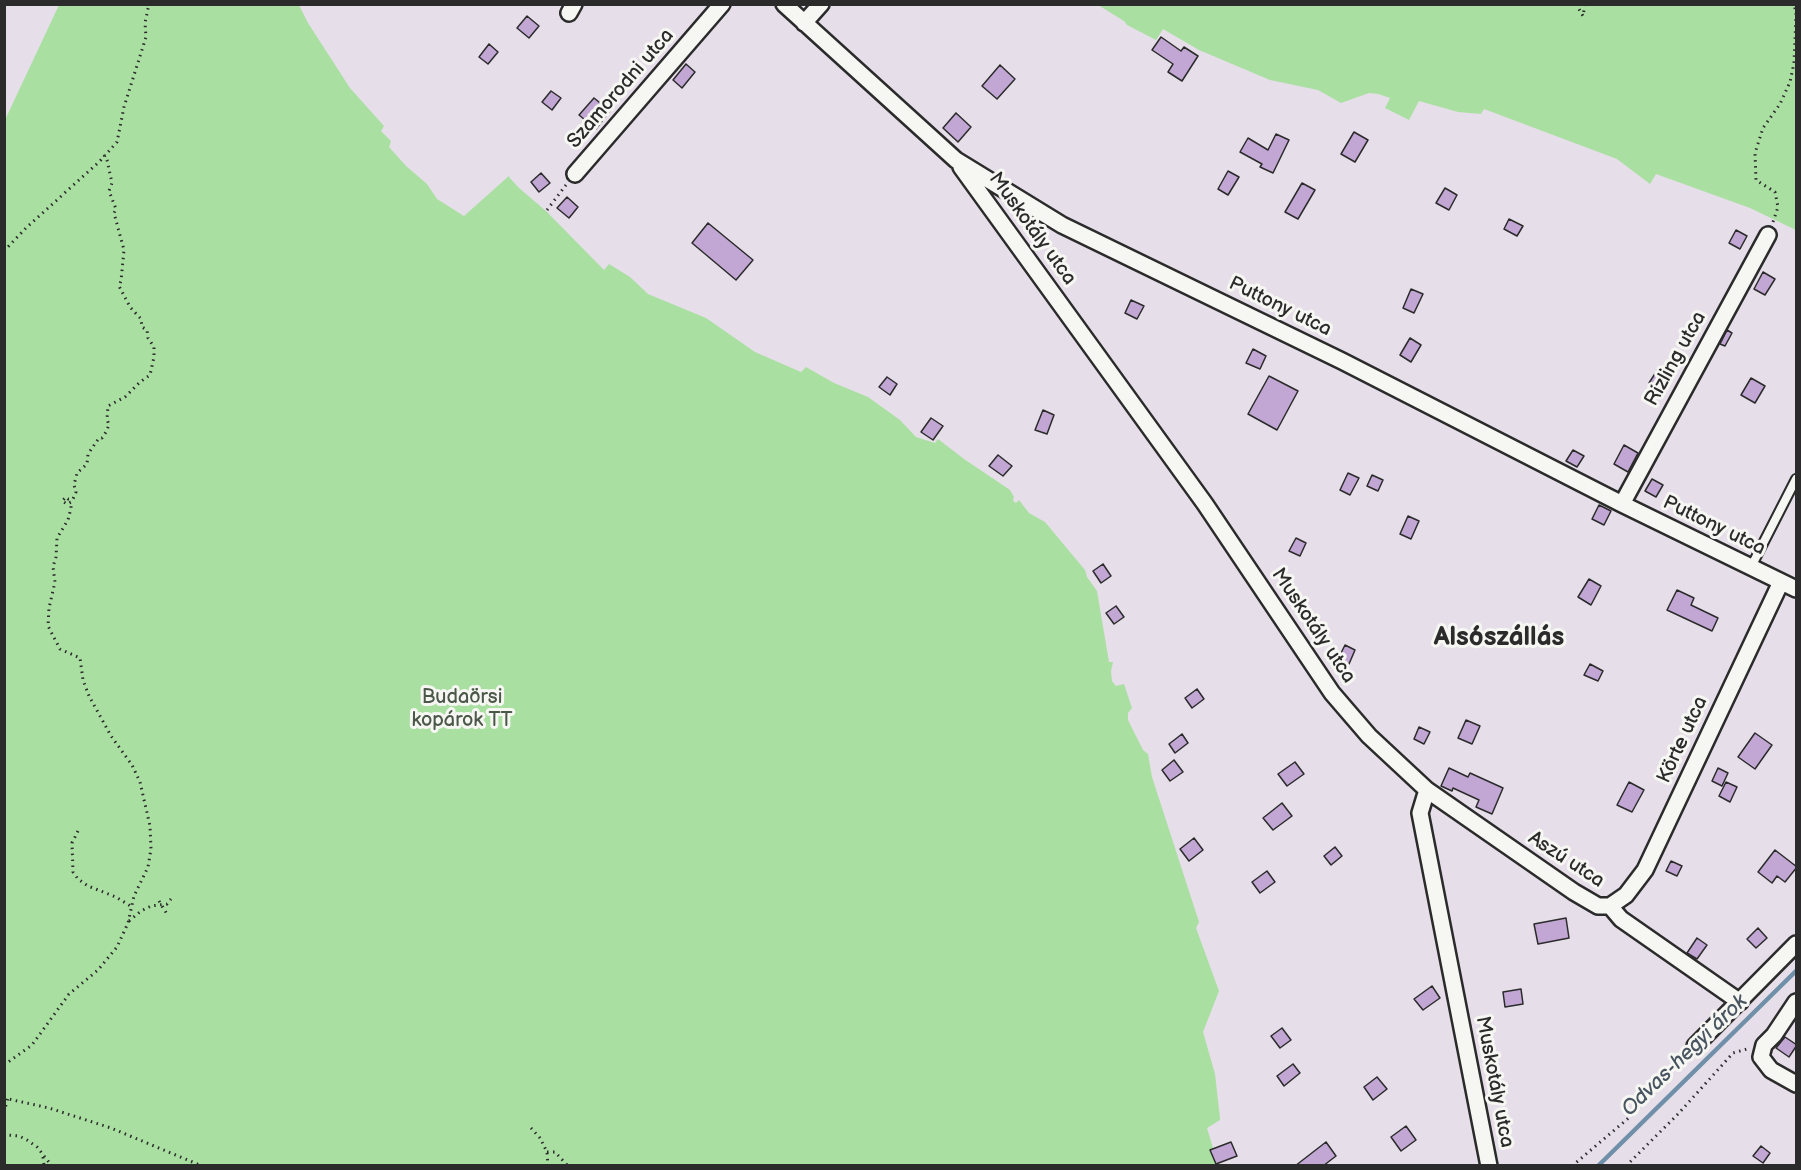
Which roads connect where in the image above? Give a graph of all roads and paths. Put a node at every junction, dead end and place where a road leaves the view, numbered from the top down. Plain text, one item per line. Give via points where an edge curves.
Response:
1 (149, 4) edge
2 (722, 4) edge
3 (784, 4) edge
4 (821, 4) edge
5 (1575, 4) edge
6 (1585, 4) edge
7 (1794, 4) edge
8 (804, 23) junction
9 (1790, 82) junction
10 (1797, 85) edge
11 (104, 155) junction
12 (956, 160) junction
13 (575, 174) joint
14 (547, 210) dead end
15 (1768, 235) joint
16 (4, 251) edge
17 (1797, 479) edge
18 (1622, 504) junction
19 (1751, 567) junction
20 (1781, 582) junction
21 (1797, 589) edge
22 (1427, 790) junction
23 (78, 831) dead end
24 (171, 899) dead end
25 (159, 901) dead end
26 (162, 905) junction
27 (1610, 906) junction
28 (132, 907) junction
29 (166, 914) dead end
30 (128, 923) junction
31 (1797, 944) edge
32 (1740, 1002) junction
33 (1797, 1002) edge
34 (1764, 1045) junction
35 (1695, 1046) joint
36 (4, 1065) edge
37 (1797, 1084) edge
38 (6, 1098) edge
39 (4, 1112) edge
40 (531, 1128) dead end
41 (4, 1133) edge
42 (547, 1152) junction
43 (42, 1155) junction
44 (201, 1165) edge
45 (44, 1166) edge
46 (52, 1166) edge
47 (548, 1166) edge
48 (568, 1166) edge
49 (1489, 1166) edge
50 (1572, 1166) edge
51 (1626, 1166) edge

1 - 11 path via 146,37 118,138
2 - 13 street, Szamorodni utca
3 - 8 street, Puttony utca
4 - 8 street
5 - 6 path via 1583,16
7 - 9 path via 1794,63
8 - 12 street, Puttony utca
9 - 10 path
9 - 15 path via 1763,128 1755,153 1756,180 1775,192 1778,207
11 - 16 path
11 - 28 path via 124,250 119,286 147,330 154,357 150,375 108,406 106,432 77,473 73,499 66,497 62,501 70,502 71,508 57,537 48,626 60,650 80,658 82,680 89,696 140,782 152,849
12 - 18 street, Puttony utca via 1062,225 1342,361
12 - 22 street, Muskotály utca via 1205,504 1332,693 1369,736
13 - 14 path
15 - 18 street, Rizling utca
17 - 19 lane
18 - 19 street, Puttony utca
19 - 20 street, Puttony utca
20 - 21 street, Puttony utca
20 - 27 street, Körte utca via 1645,870 1626,895
22 - 27 street, Aszú utca via 1574,892 1598,906
22 - 49 street, Muskotály utca via 1420,813
23 - 28 path via 72,843 73,872 88,886
24 - 26 path via 169,904
25 - 26 path
26 - 29 path
26 - 30 path via 141,911
27 - 32 street, Aszú utca via 1621,919
28 - 30 path
30 - 36 path via 117,947 98,970 69,994 32,1045
31 - 32 street
32 - 35 street
33 - 34 street
34 - 37 street via 1764,1063
34 - 51 path via 1733,1053
35 - 50 path via 1631,1116
38 - 39 path
38 - 44 path via 111,1128
40 - 42 path
41 - 43 path via 27,1140
42 - 47 path
42 - 48 path via 555,1152
43 - 45 path
43 - 46 path

